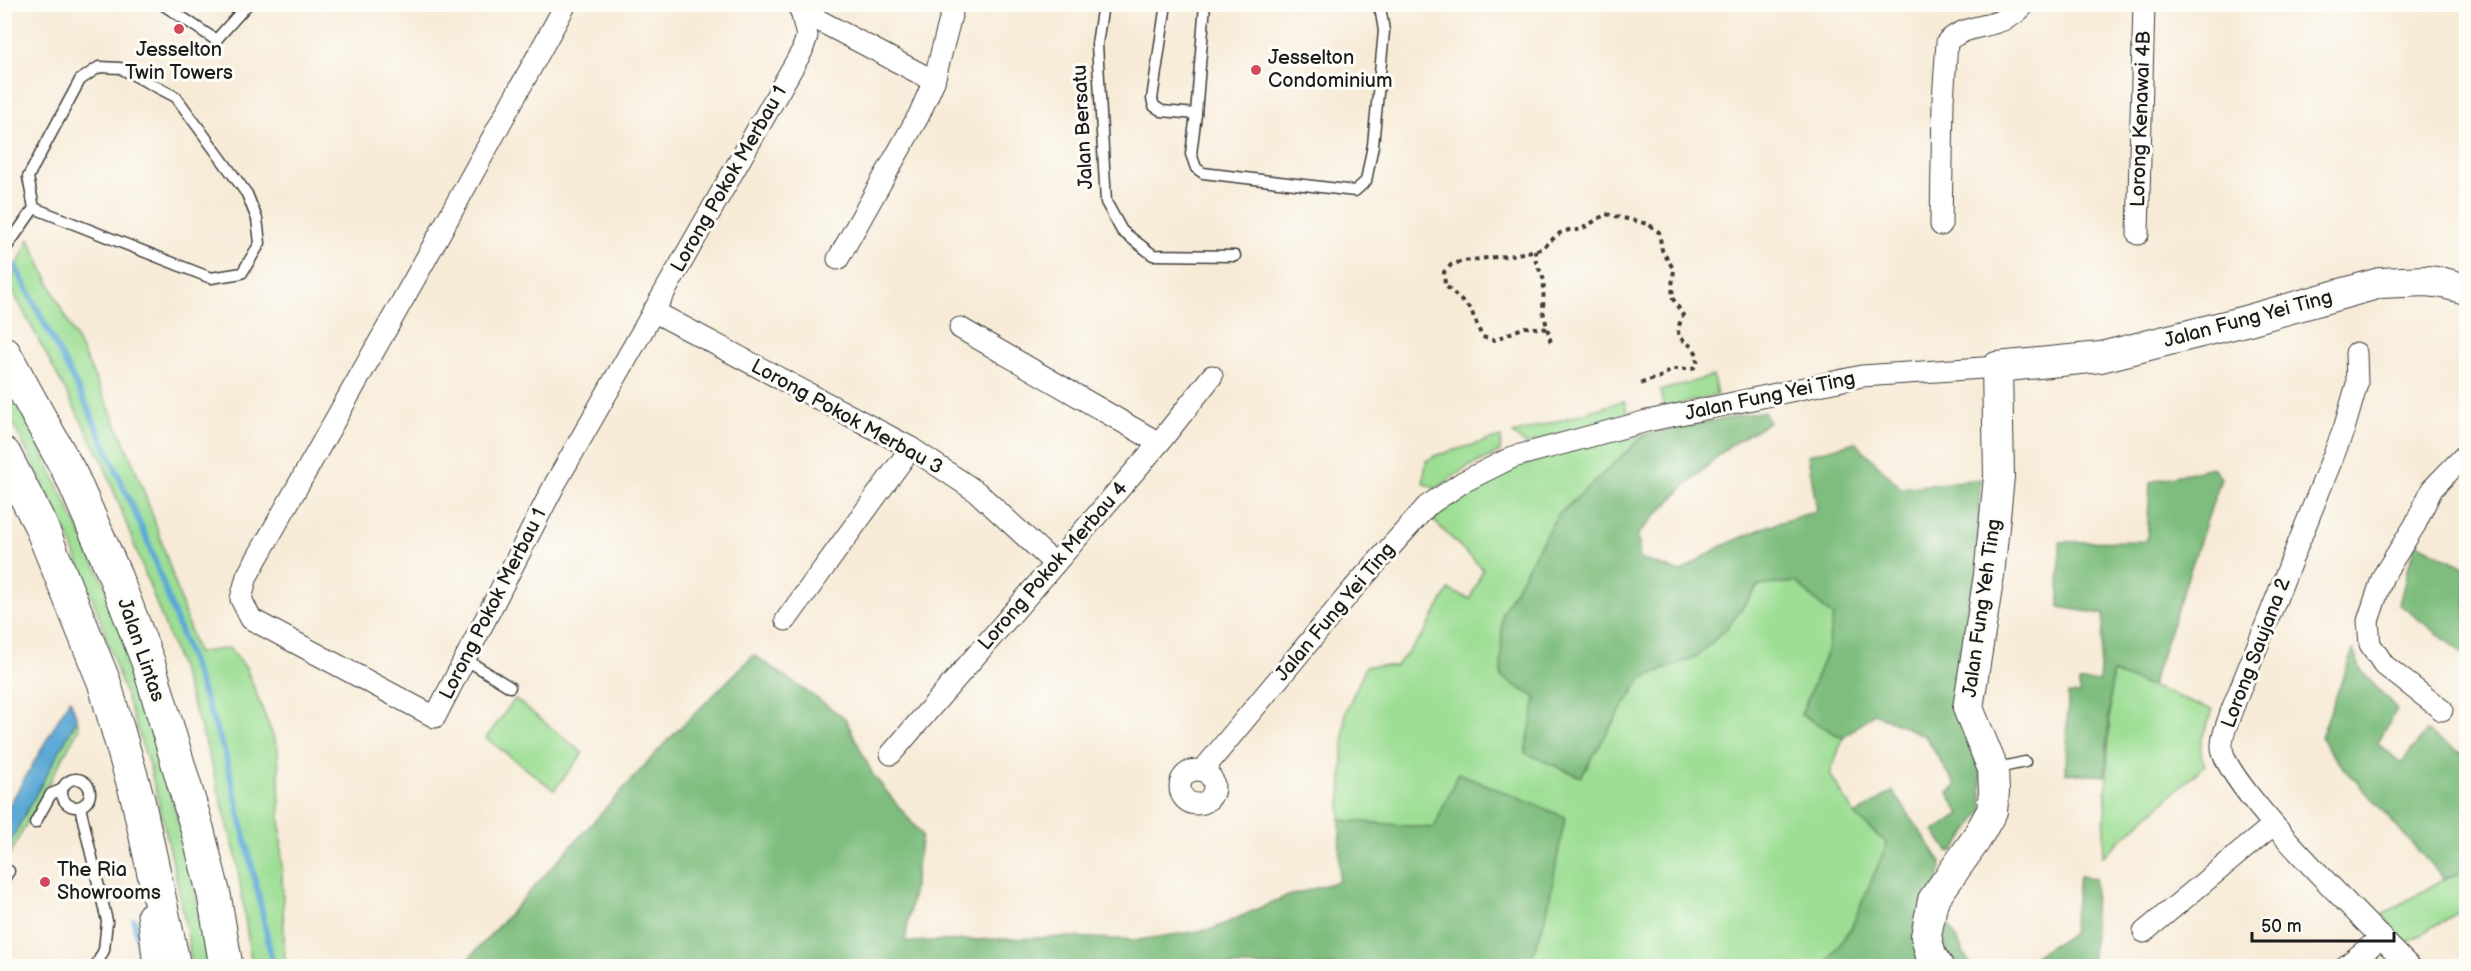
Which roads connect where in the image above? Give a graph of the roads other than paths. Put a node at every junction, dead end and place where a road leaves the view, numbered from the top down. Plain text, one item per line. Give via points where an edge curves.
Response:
1 (162, 4) edge
2 (248, 4) edge
3 (566, 4) edge
4 (954, 4) edge
5 (1104, 4) edge
6 (1166, 4) edge
7 (1205, 4) edge
8 (1377, 4) edge
9 (2025, 4) edge
10 (2144, 4) edge
11 (799, 8) edge
12 (934, 81) junction
13 (1196, 114) junction
14 (33, 208) junction
15 (1941, 225) dead end
16 (2138, 234) dead end
17 (4, 251) edge
18 (1235, 256) dead end
19 (838, 259) dead end
20 (2466, 289) edge
21 (653, 311) junction
22 (960, 328) dead end
23 (4, 353) edge
24 (2356, 353) dead end
25 (1997, 367) junction
26 (1212, 376) dead end
27 (1160, 442) junction
28 (912, 448) junction
29 (4, 454) edge
30 (2466, 454) edge
31 (1055, 564) junction
32 (786, 620) dead end
33 (465, 658) junction
34 (510, 687) dead end
35 (2442, 710) dead end
36 (891, 754) dead end
37 (2025, 762) dead end
38 (1993, 769) junction
39 (1203, 770) dead end
40 (61, 790) junction
41 (138, 800) junction
42 (80, 807) junction
43 (35, 823) dead end
44 (2272, 825) junction
45 (2144, 933) dead end
46 (2382, 937) junction
47 (96, 966) edge
48 (154, 966) edge
49 (174, 966) edge
50 (226, 966) edge
51 (1938, 966) edge
52 (2346, 966) edge
53 (2409, 966) edge

1 - 2 lane via 216,40
3 - 33 street, Lorong Pokok Merbau 1 via 247,576 242,599 251,619 435,717
4 - 12 street
5 - 18 lane, Jalan Bersatu via 1097,44 1106,202 1122,231 1153,255
6 - 13 lane via 1152,99 1162,111
7 - 13 lane
8 - 13 lane via 1384,31 1373,145 1366,181 1355,191 1203,173 1196,168 1191,154
9 - 15 street via 2002,22 1956,33 1947,42
10 - 16 street, Lorong Kenawai 4B
11 - 12 street
11 - 21 street, Lorong Pokok Merbau 1 via 807,36 802,51
12 - 19 street
14 - 14 lane via 211,278 242,273 260,243 257,219 247,194 176,97 120,68 99,67 80,80 28,177
14 - 17 lane
20 - 25 street, Jalan Fung Yei Ting via 2426,281 2380,283 2101,357
21 - 28 street, Lorong Pokok Merbau 3
21 - 33 street, Lorong Pokok Merbau 1 via 555,484
22 - 27 street
23 - 50 highway, Jalan Lintas via 72,477 148,662 197,828
24 - 44 street, Lorong Saujana 2 via 2357,384 2344,429 2231,712 2222,748 2233,775
25 - 38 street, Jalan Fung Yeh Ting via 1999,477 1989,575 1968,708
25 - 39 street, Jalan Fung Yei Ting via 1862,376 1647,421 1513,457 1462,482 1427,506
26 - 27 street, Lorong Pokok Merbau 4
27 - 31 street, Lorong Pokok Merbau 4
28 - 31 street, Lorong Pokok Merbau 3 via 976,492
28 - 32 street
29 - 41 highway via 39,524 104,682
30 - 35 street via 2432,489 2383,576 2368,621 2370,644 2384,665
31 - 36 street, Lorong Pokok Merbau 4
33 - 34 lane
37 - 38 lane
38 - 51 street, Jalan Fung Yeh Ting via 1992,811 1933,900 1926,936
40 - 42 lane via 65,803
40 - 42 lane via 75,778 87,783 90,796
40 - 43 lane via 51,794
41 - 48 street via 131,834 150,925
41 - 49 highway
42 - 47 lane via 107,921 104,950
44 - 45 street
44 - 46 street, Lorong Saujana 2
46 - 52 street
46 - 53 street, Lorong Saujana 2

